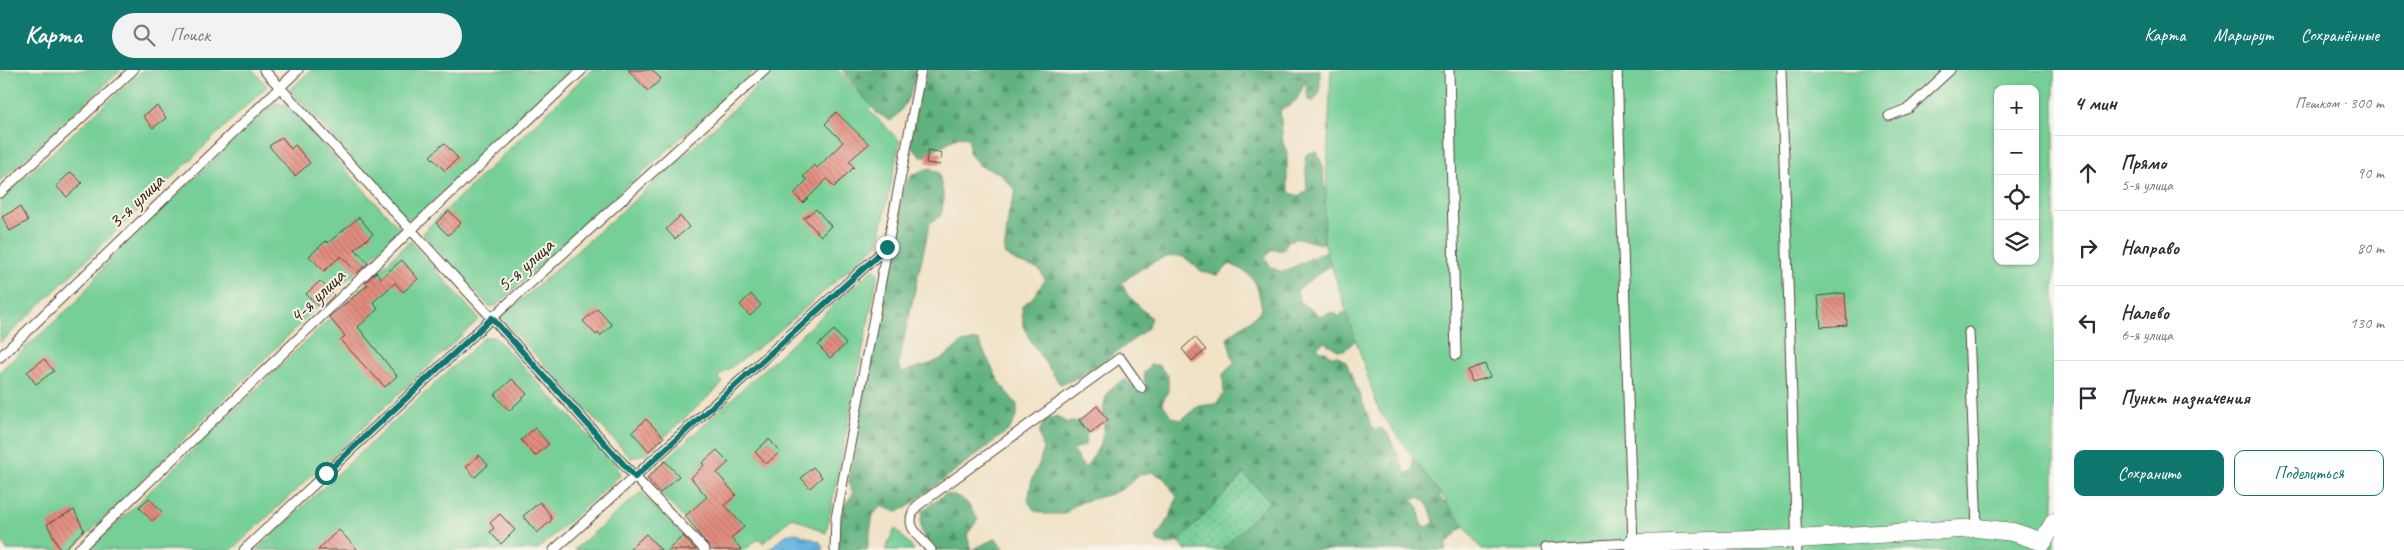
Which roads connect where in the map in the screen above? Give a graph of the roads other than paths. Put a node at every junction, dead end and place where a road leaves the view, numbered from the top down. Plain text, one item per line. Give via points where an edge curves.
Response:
1 (133, 70) edge
2 (264, 70) edge
3 (298, 70) edge
4 (582, 70) edge
5 (765, 70) edge
6 (921, 70) edge
7 (1449, 70) edge
8 (1618, 70) edge
9 (1781, 70) edge
10 (1950, 70) edge
11 (280, 88) junction
12 (1889, 116) dead end
13 (0, 193) edge
14 (410, 230) junction
15 (887, 247) junction
16 (492, 318) junction
17 (1969, 332) dead end
18 (1456, 354) dead end
19 (0, 358) edge
20 (1141, 388) dead end
21 (635, 477) junction
22 (2054, 522) edge
23 (1977, 528) junction
24 (1796, 544) edge
25 (2041, 546) edge
26 (1633, 547) edge
27 (1545, 548) dead end
28 (78, 550) edge
29 (244, 550) edge
30 (554, 550) edge
31 (705, 550) edge
32 (835, 550) edge
33 (931, 550) edge

1 - 13 lane
2 - 11 lane
3 - 11 lane, 3-я улица
4 - 14 lane, 4-я улица
5 - 16 lane, 5-я улица
6 - 15 lane
7 - 18 lane
8 - 26 lane
9 - 24 lane
10 - 12 lane via 1909,108
11 - 14 lane
11 - 19 lane, 3-я улица
14 - 16 lane
14 - 28 lane, 4-я улица
15 - 21 lane
15 - 32 lane via 836,518
16 - 21 lane
16 - 29 lane, 5-я улица
17 - 23 lane
20 - 33 lane via 1120,358 917,506 910,514 911,527
21 - 30 lane
21 - 31 lane
22 - 25 street
23 - 24 street
23 - 25 street via 2013,532
24 - 26 street
26 - 27 lane

